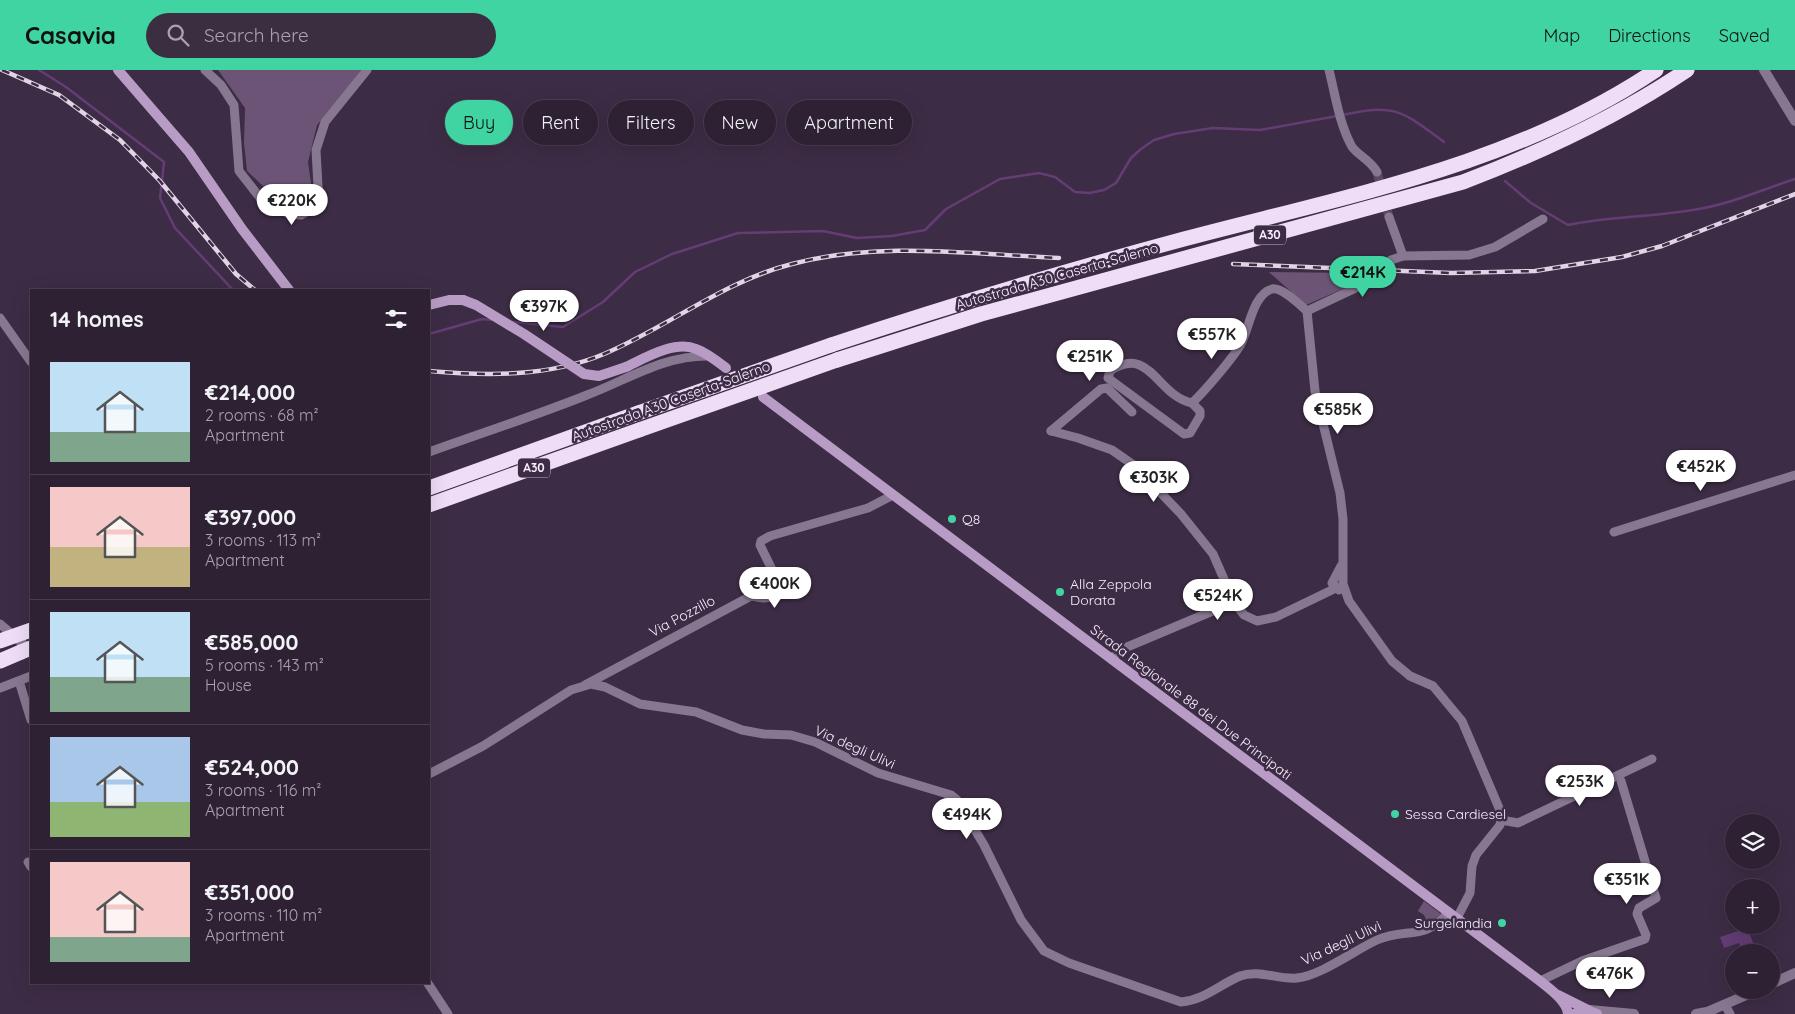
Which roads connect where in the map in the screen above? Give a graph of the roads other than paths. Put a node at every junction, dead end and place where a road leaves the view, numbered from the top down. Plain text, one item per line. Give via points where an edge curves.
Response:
1 (118, 70) edge
2 (205, 70) edge
3 (368, 70) edge
4 (1329, 70) edge
5 (1656, 70) edge
6 (1687, 70) edge
7 (1764, 70) edge
8 (1795, 121) edge
9 (1376, 172) tunnel mouth
10 (1390, 217) tunnel mouth
11 (1543, 219) dead end
12 (1403, 256) junction
13 (288, 289) edge
14 (430, 305) edge
15 (1307, 311) junction
16 (0, 318) edge
17 (709, 356) junction
18 (30, 361) edge
19 (726, 368) dead end
20 (763, 397) dead end
21 (1192, 404) junction
22 (1132, 412) dead end
23 (430, 452) edge
24 (1795, 475) edge
25 (430, 488) edge
26 (893, 496) junction
27 (430, 505) edge
28 (1614, 532) dead end
29 (1338, 584) junction
30 (1234, 602) junction
31 (0, 624) edge
32 (30, 630) edge
33 (0, 641) edge
34 (28, 650) edge
35 (1111, 659) junction
36 (0, 660) edge
37 (30, 676) edge
38 (19, 681) junction
39 (585, 685) junction
40 (0, 688) edge
41 (30, 717) edge
42 (1652, 759) dead end
43 (430, 773) edge
44 (1621, 782) dead end
45 (1501, 820) junction
46 (1453, 915) junction
47 (1795, 973) edge
48 (1780, 980) edge
49 (1540, 981) junction
50 (429, 984) edge
51 (1555, 994) junction
52 (1743, 999) edge
53 (1727, 1009) edge
54 (1593, 1012) edge
55 (448, 1014) edge
56 (1568, 1014) edge
57 (1574, 1014) edge
58 (1628, 1014) edge
59 (1634, 1014) edge
60 (1696, 1014) edge

1 - 13 main road via 189,152 237,223
2 - 3 street via 221,85 234,105 240,171 261,199 289,214 312,210 319,205 316,150 325,122
4 - 9 street via 1351,146 1372,162
5 - 25 highway, Autostrada A30 Caserta-Salerno / A30, bridge via 1577,116 1510,146 1438,172 1034,280 831,345
6 - 27 highway, Autostrada A30 Caserta-Salerno / A30, bridge via 1646,98 1583,132 1463,182 981,314 837,360
7 - 8 street
10 - 12 street
11 - 12 street via 1495,247 1469,255
12 - 15 street via 1392,260 1387,270 1377,278
14 - 17 main road, bridge via 463,300 476,305 584,374 599,376 658,353 687,347
15 - 21 street via 1278,289 1271,289 1250,314 1240,345
15 - 29 street via 1315,392 1340,493 1343,519 1343,561
16 - 18 street
17 - 19 main road
17 - 23 street via 690,356 663,363 588,395
20 - 26 main road, Strada Regionale 88 dei Due Principati
21 - 21 street via 1160,382 1145,367 1133,362 1121,364 1110,371 1108,378 1184,434 1190,433 1200,416 1200,411
22 - 30 street via 1107,388 1101,389 1051,431 1112,450 1134,466 1181,514 1212,554
24 - 28 street
26 - 35 main road, Strada Regionale 88 dei Due Principati
26 - 39 street, Via Pozzillo via 868,508 761,541 764,557 780,588 776,594 768,599 752,596
29 - 30 street via 1312,601 1256,622 1244,615
29 - 45 street via 1392,660 1410,676 1433,686 1462,721 1483,766 1502,815
30 - 35 street via 1120,650
31 - 34 street
32 - 33 highway, bridge
34 - 36 highway
35 - 46 main road, Strada Regionale 88 dei Due Principati
37 - 38 street
38 - 40 street
38 - 41 street
39 - 43 street via 571,690 483,746
39 - 46 street, Via degli Ulivi via 605,687 640,704 696,712 742,730 791,735 815,742 878,773 951,795 964,811 1021,920 1044,951 1164,998 1190,1001 1249,974 1298,978 1377,939 1418,933
42 - 45 street via 1518,823
44 - 49 street via 1656,898 1639,908 1637,914 1645,939 1582,961
45 - 46 street via 1476,856 1470,893
46 - 49 main road, Strada Regionale 88 dei Due Principati
47 - 48 street
49 - 51 main road, Strada Regionale 88 dei Due Principati
50 - 55 street
51 - 54 main road, Strada Regionale 88 dei Due Principati
51 - 56 main road, Strada Regionale 88 dei Due Principati
52 - 53 street
53 - 60 street
54 - 57 main road
54 - 58 street
58 - 59 street

